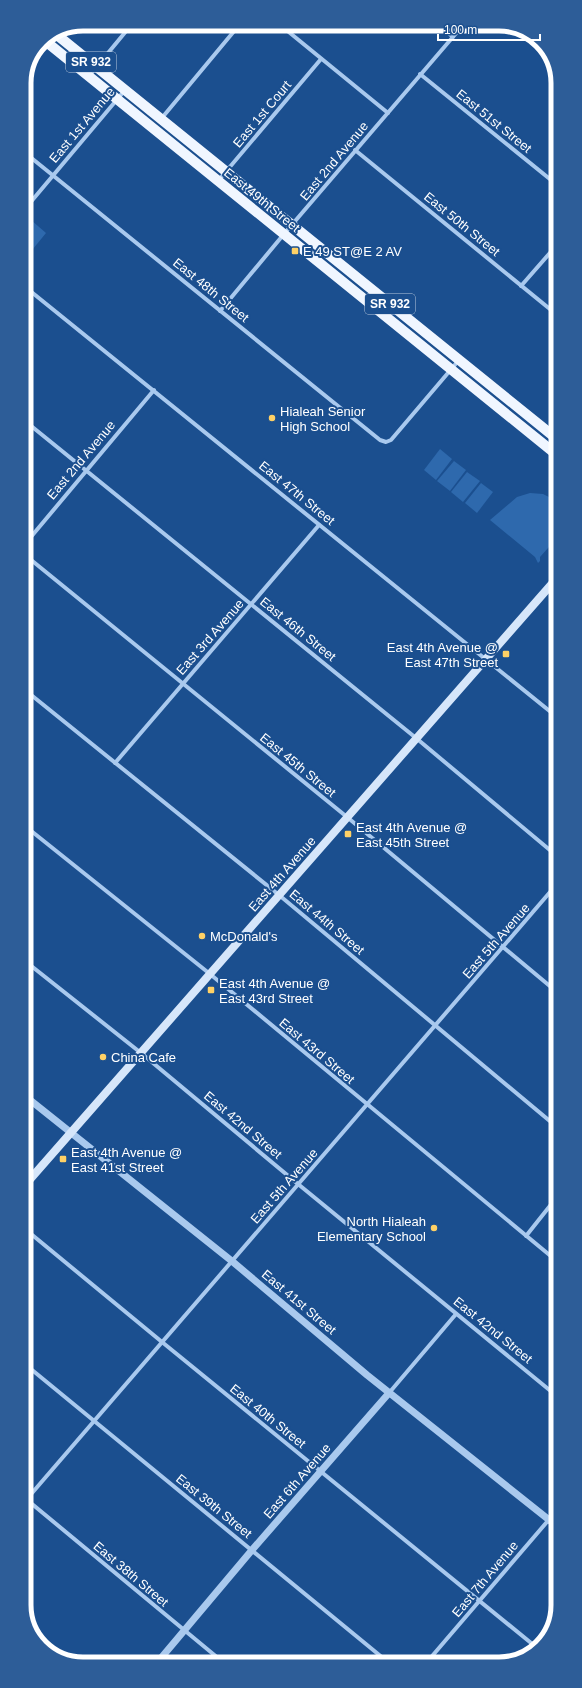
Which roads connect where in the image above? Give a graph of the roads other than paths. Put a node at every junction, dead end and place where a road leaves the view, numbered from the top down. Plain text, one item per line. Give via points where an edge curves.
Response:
1 (126, 31) edge
2 (234, 31) edge
3 (287, 31) edge
4 (446, 31) edge
5 (458, 31) edge
6 (59, 37) edge
7 (453, 37) junction
8 (49, 44) edge
9 (321, 59) junction
10 (97, 67) junction
11 (420, 74) junction
12 (89, 77) junction
13 (125, 90) junction
14 (117, 100) junction
15 (388, 113) junction
16 (161, 119) junction
17 (356, 150) junction
18 (31, 158) edge
19 (226, 172) junction
20 (53, 176) junction
21 (551, 180) edge
22 (218, 181) junction
23 (31, 202) edge
24 (292, 225) junction
25 (284, 234) junction
26 (551, 252) edge
27 (521, 286) junction
28 (31, 292) edge
29 (551, 310) edge
30 (220, 311) junction
31 (459, 360) junction
32 (451, 370) junction
33 (154, 390) junction
34 (31, 427) edge
35 (551, 435) edge
36 (551, 451) edge
37 (85, 471) junction
38 (319, 525) junction
39 (31, 537) edge
40 (31, 560) edge
41 (551, 586) edge
42 (252, 604) junction
43 (485, 659) junction
44 (183, 684) junction
45 (31, 695) edge
46 (551, 712) edge
47 (416, 738) junction
48 (115, 763) junction
49 (347, 817) junction
50 (31, 831) edge
51 (551, 851) edge
52 (551, 891) edge
53 (279, 895) junction
54 (504, 947) junction
55 (31, 966) edge
56 (210, 974) junction
57 (551, 987) edge
58 (434, 1026) junction
59 (141, 1053) junction
60 (31, 1101) edge
61 (367, 1105) junction
62 (551, 1122) edge
63 (71, 1133) junction
64 (31, 1178) edge
65 (298, 1184) junction
66 (551, 1206) edge
67 (31, 1233) edge
68 (526, 1236) junction
69 (551, 1256) edge
70 (233, 1262) junction
71 (456, 1314) junction
72 (162, 1342) junction
73 (31, 1369) edge
74 (551, 1391) edge
75 (390, 1393) junction
76 (93, 1420) junction
77 (321, 1472) junction
78 (31, 1494) edge
79 (31, 1504) edge
80 (549, 1519) joint
81 (252, 1550) junction
82 (480, 1601) junction
83 (184, 1630) junction
84 (533, 1644) edge
85 (162, 1657) edge
86 (217, 1657) edge
87 (383, 1657) edge
88 (431, 1657) edge

1 - 10 street
2 - 16 street
3 - 9 street
4 - 7 street
5 - 7 street, East 2nd Avenue
6 - 10 main road, East 49th Street / SR 932
7 - 11 street, East 2nd Avenue
8 - 12 main road, East 49th Street / SR 932
9 - 15 street
9 - 19 street, East 1st Court
10 - 12 street
10 - 13 main road, East 49th Street / SR 932
11 - 15 street, East 2nd Avenue
11 - 21 street, East 51st Street
12 - 14 main road, East 49th Street / SR 932
13 - 14 street, East 1st Avenue
13 - 16 main road, East 49th Street / SR 932
14 - 20 street, East 1st Avenue
14 - 22 main road, East 49th Street / SR 932
15 - 17 street, East 2nd Avenue
16 - 19 main road, East 49th Street / SR 932
17 - 24 street, East 2nd Avenue
17 - 27 street, East 50th Street
18 - 20 street, East 48th Street
19 - 22 street, East 1st Court
19 - 24 main road, East 49th Street / SR 932
20 - 23 street, East 1st Avenue
20 - 30 street, East 48th Street
22 - 25 main road, East 49th Street / SR 932
24 - 25 street, East 2nd Avenue
24 - 31 main road, East 49th Street / SR 932
25 - 30 street, East 2nd Avenue
25 - 32 main road, East 49th Street / SR 932
26 - 27 street
27 - 29 street, East 50th Street
28 - 33 street, East 47th Street
30 - 32 street, East 48th Street via 380,440 386,442 391,440
31 - 32 street
31 - 35 main road, East 49th Street / SR 932
32 - 36 main road, East 49th Street / SR 932
33 - 37 street, East 2nd Avenue
33 - 38 street, East 47th Street
34 - 37 street, East 46th Street
37 - 39 street, East 2nd Avenue
37 - 42 street, East 46th Street
38 - 42 street, East 3rd Avenue
38 - 43 street, East 47th Street
40 - 44 street, East 45th Street
41 - 43 main road, East 4th Avenue
42 - 44 street, East 3rd Avenue
42 - 47 street, East 46th Street
43 - 46 street, East 47th Street
43 - 47 main road, East 4th Avenue
44 - 48 street, East 3rd Avenue
44 - 49 street, East 45th Street
45 - 48 street, East 44th Street
47 - 49 main road, East 4th Avenue
47 - 51 street, East 46th Street
48 - 53 street, East 44th Street
49 - 53 main road, East 4th Avenue
49 - 54 street, East 45th Street
50 - 56 street, East 43rd Street
52 - 54 street, East 5th Avenue
53 - 56 main road, East 4th Avenue
53 - 58 street, East 44th Street
54 - 57 street, East 45th Street
54 - 58 street, East 5th Avenue
55 - 59 street, East 42nd Street
56 - 59 main road, East 4th Avenue
56 - 61 street, East 43rd Street
58 - 61 street, East 5th Avenue
58 - 62 street, East 44th Street
59 - 63 main road, East 4th Avenue
59 - 65 street, East 42nd Street
60 - 63 street, East 41st Street
61 - 65 street, East 5th Avenue
61 - 68 street, East 43rd Street
63 - 64 main road, East 4th Avenue
63 - 70 street, East 41st Street
65 - 70 street, East 5th Avenue
65 - 71 street, East 42nd Street
66 - 68 street
67 - 72 street, East 40th Street
68 - 69 street, East 43rd Street
70 - 72 street, East 5th Avenue
70 - 75 street, East 41st Street
71 - 74 street, East 42nd Street
71 - 75 street, East 6th Avenue
72 - 76 street, East 5th Avenue
72 - 77 street, East 40th Street
73 - 76 street, East 39th Street
75 - 77 street, East 6th Avenue
75 - 80 street, East 41st Street
76 - 78 street, East 5th Avenue
76 - 81 street, East 39th Street
77 - 81 street, East 6th Avenue
77 - 82 street, East 40th Street
79 - 83 street, East 38th Street
80 - 82 street, East 7th Avenue
81 - 83 street, East 6th Avenue
81 - 87 street, East 39th Street
82 - 84 street, East 40th Street
82 - 88 street, East 7th Avenue
83 - 85 street, East 6th Avenue
83 - 86 street, East 38th Street

